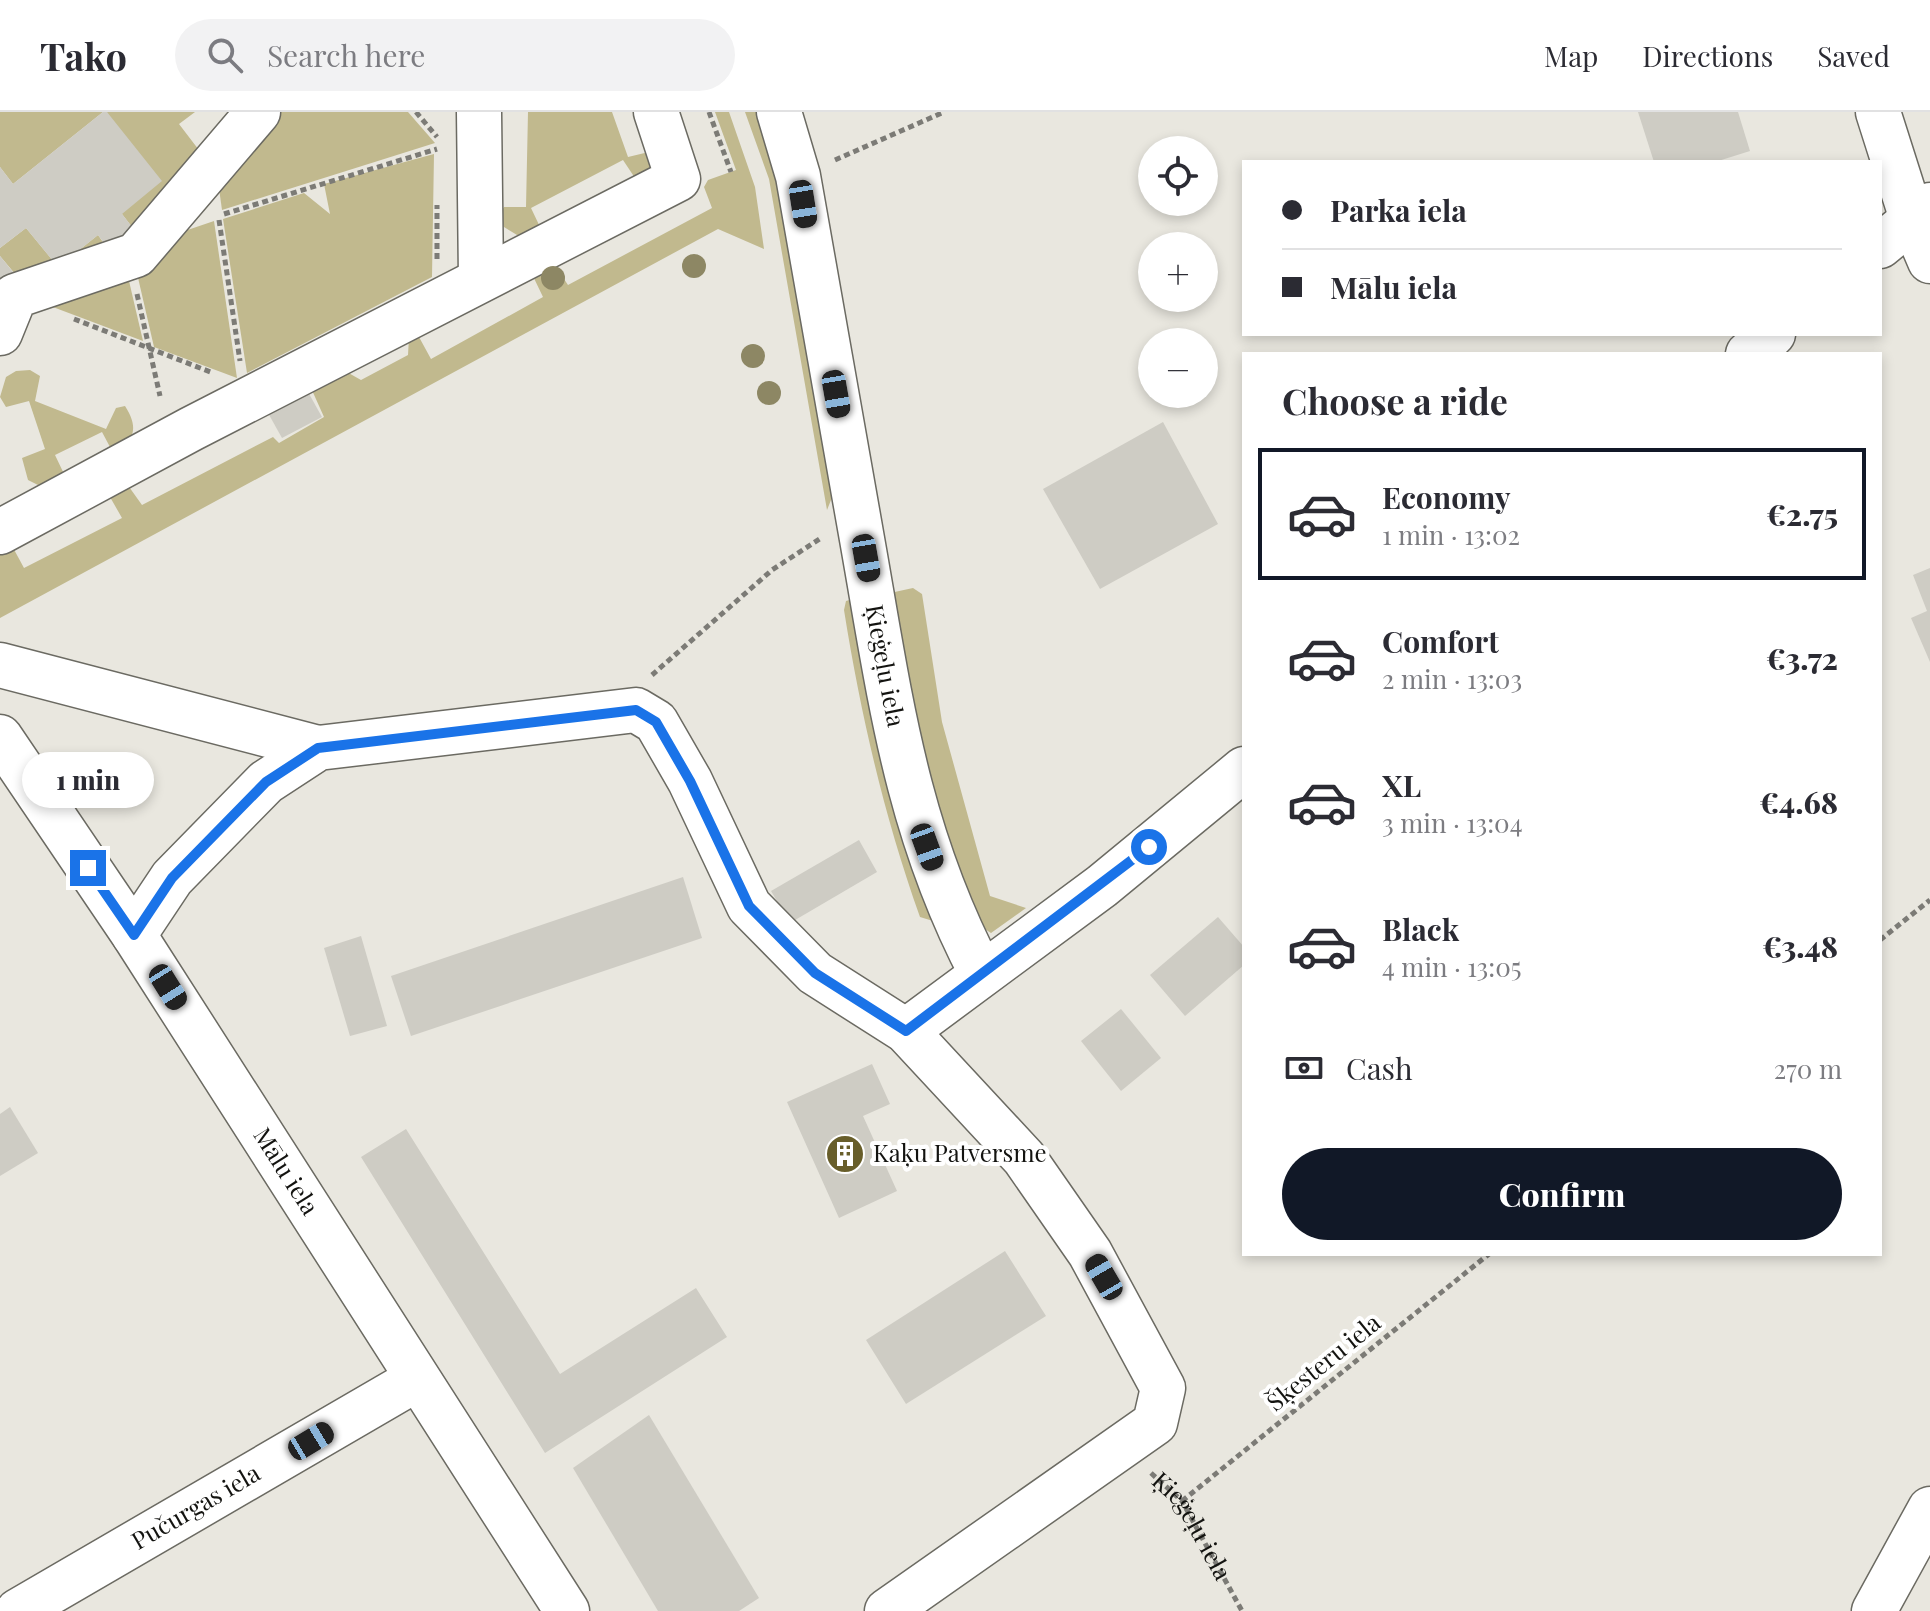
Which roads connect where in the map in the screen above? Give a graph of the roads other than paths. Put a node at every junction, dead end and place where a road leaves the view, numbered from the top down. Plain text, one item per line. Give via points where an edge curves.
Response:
1 (258, 112) edge
2 (479, 112) edge
3 (656, 112) edge
4 (779, 112) edge
5 (1878, 112) edge
6 (1907, 223) edge
7 (1930, 261) edge
8 (481, 279) junction
9 (8, 314) edge
10 (1770, 336) edge
11 (1750, 352) edge
12 (0, 532) edge
13 (0, 665) edge
14 (0, 737) edge
15 (318, 748) junction
16 (1242, 771) edge
17 (134, 935) junction
18 (982, 974) junction
19 (906, 1031) junction
20 (417, 1379) junction
21 (1930, 1509) edge
22 (18, 1611) edge
23 (567, 1611) edge
24 (887, 1611) edge
25 (1874, 1611) edge

1 - 9 street via 141,246
2 - 8 street
3 - 8 street via 678,179
4 - 18 street, Ķieģeļu iela via 798,176 892,716 918,824 953,918
5 - 6 street
6 - 7 street
8 - 12 street via 245,391
10 - 11 street
13 - 15 street
14 - 17 street, Mālu iela
15 - 17 street via 266,782 172,878
15 - 19 street via 636,710 656,722 749,906 815,973
16 - 18 street via 1102,886
17 - 20 street, Mālu iela
18 - 19 street
19 - 24 street via 1024,1158 1090,1253 1163,1388 1155,1423
20 - 22 street, Pučurgas iela
20 - 23 street, Mālu iela
21 - 25 street

